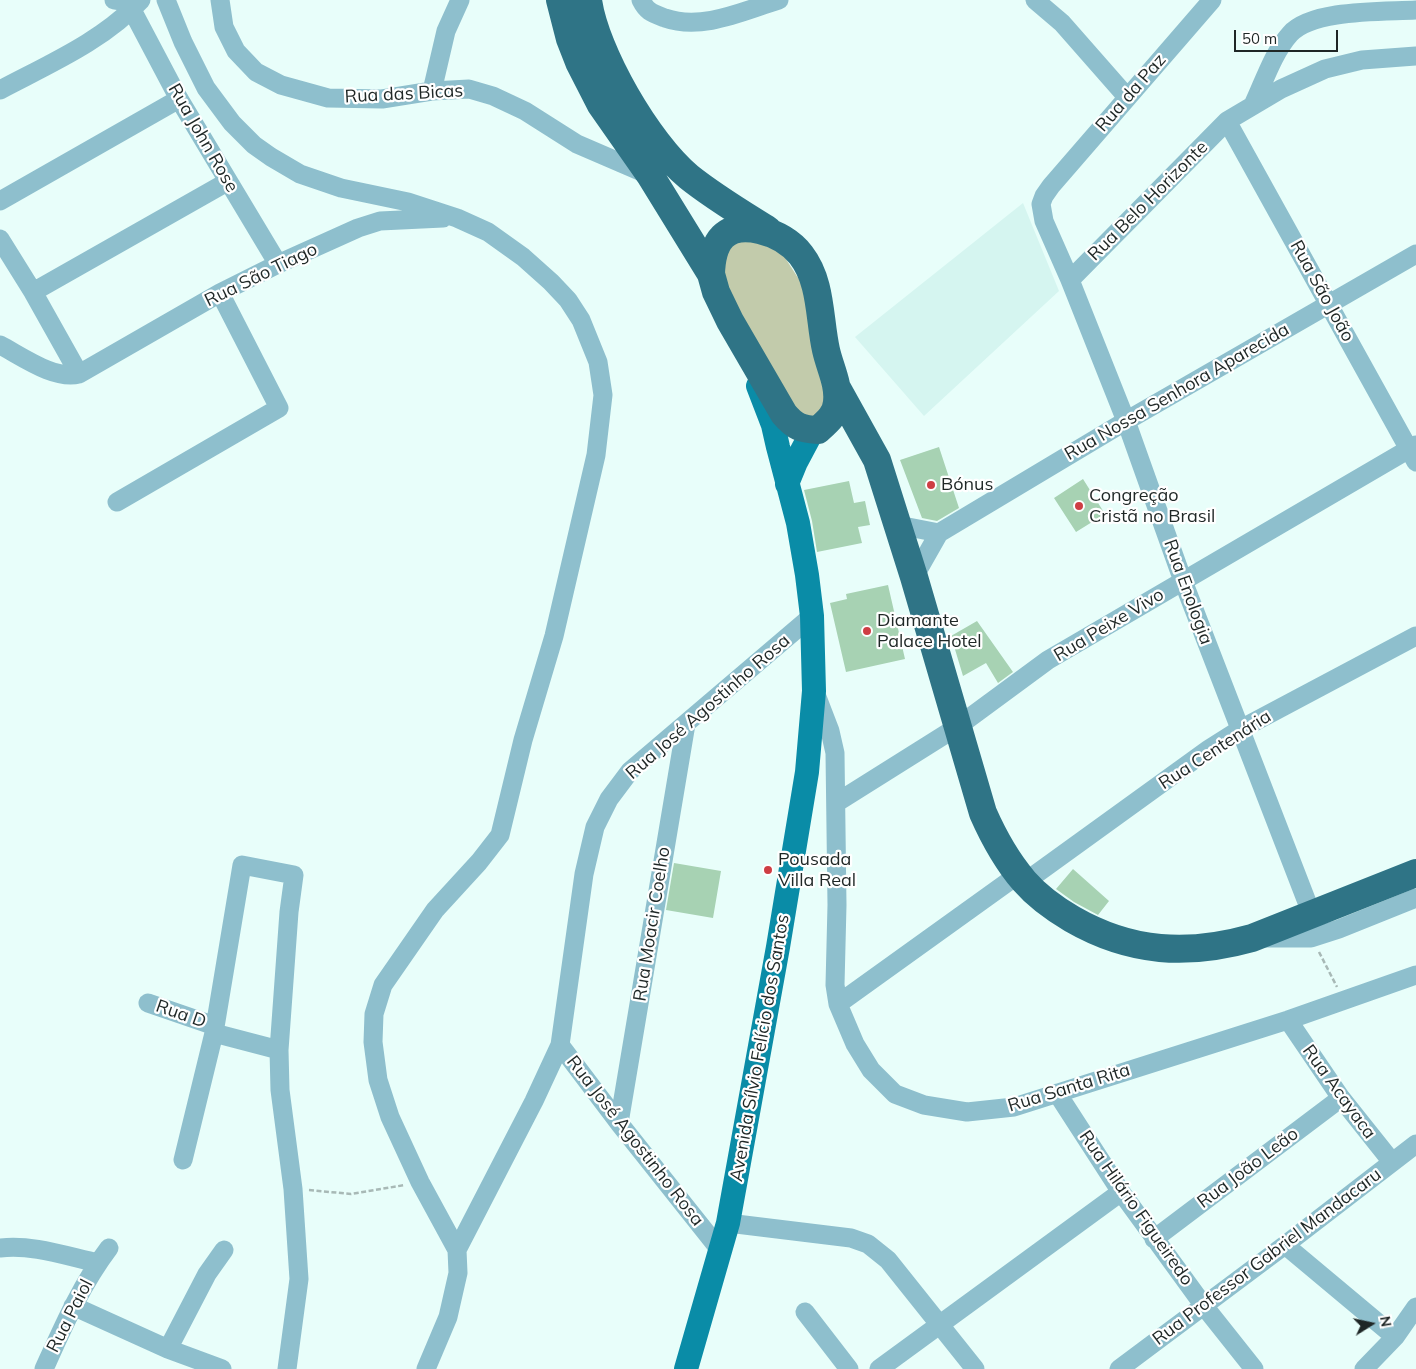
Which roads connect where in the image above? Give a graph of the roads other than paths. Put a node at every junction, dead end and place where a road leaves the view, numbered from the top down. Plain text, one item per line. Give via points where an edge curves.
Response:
1 (114, 0) edge
2 (166, 0) edge
3 (220, 0) edge
4 (460, 0) edge
5 (560, 0) edge
6 (588, 0) edge
7 (641, 0) edge
8 (779, 0) edge
9 (1035, 0) edge
10 (1212, 0) edge
11 (136, 5) edge
12 (1416, 10) edge
13 (1416, 56) edge
14 (0, 90) edge
15 (432, 91) junction
16 (1127, 97) junction
17 (179, 99) junction
18 (1253, 106) junction
19 (1226, 121) junction
20 (650, 175) junction
21 (227, 182) junction
22 (1051, 186) joint
23 (0, 201) edge
24 (457, 218) junction
25 (774, 233) junction
26 (0, 239) edge
27 (1416, 254) edge
28 (278, 264) junction
29 (710, 274) junction
30 (1070, 280) junction
31 (33, 292) junction
32 (220, 293) junction
33 (1329, 304) junction
34 (737, 334) junction
35 (0, 346) edge
36 (79, 374) junction
37 (837, 388) junction
38 (1126, 420) junction
39 (816, 430) junction
40 (1414, 452) edge
41 (877, 460) junction
42 (787, 484) junction
43 (117, 502) dead end
44 (898, 525) junction
45 (938, 533) junction
46 (914, 577) junction
47 (1183, 581) junction
48 (812, 616) junction
49 (1416, 636) edge
50 (814, 691) junction
51 (686, 724) junction
52 (957, 727) junction
53 (1239, 730) junction
54 (1209, 749) junction
55 (1250, 756) junction
56 (836, 803) junction
57 (1416, 873) edge
58 (1022, 878) junction
59 (1416, 898) edge
60 (1312, 926) junction
61 (1416, 976) edge
62 (148, 1003) dead end
63 (838, 1004) junction
64 (1288, 1020) junction
65 (214, 1029) junction
66 (560, 1045) junction
67 (279, 1050) junction
68 (1057, 1093) junction
69 (1341, 1098) junction
70 (619, 1123) junction
71 (1416, 1144) edge
72 (184, 1160) dead end
73 (1392, 1162) junction
74 (1120, 1192) junction
75 (728, 1223) junction
76 (1154, 1239) junction
77 (1285, 1245) junction
78 (0, 1248) edge
79 (224, 1250) dead end
80 (457, 1250) junction
81 (720, 1250) junction
82 (73, 1306) junction
83 (1204, 1306) junction
84 (1416, 1307) edge
85 (805, 1312) dead end
86 (940, 1324) junction
87 (1395, 1337) junction
88 (168, 1349) junction
89 (44, 1369) edge
90 (222, 1369) edge
91 (287, 1369) edge
92 (426, 1369) edge
93 (686, 1369) edge
94 (850, 1369) edge
95 (879, 1369) edge
96 (975, 1369) edge
97 (1119, 1369) edge
98 (1254, 1369) edge
99 (1364, 1369) edge

1 - 11 street
2 - 24 street via 206,88 232,123 254,145 300,174
3 - 15 street, Rua das Bicas via 224,27 236,51 256,72 281,85 328,98 382,99
4 - 15 street via 446,31
5 - 20 highway via 579,62 601,104
6 - 25 highway via 607,58 635,111 655,139 687,176 716,198
7 - 8 street via 650,12 675,21 697,22 719,19
9 - 16 street via 1062,23
10 - 16 street, Rua da Paz
11 - 14 street via 72,52
11 - 17 street, Rua John Rose
12 - 18 street via 1334,16 1301,25 1278,52
13 - 18 street, Rua Belo Horizonte via 1362,60 1325,69
15 - 20 street, Rua das Bicas via 469,89 493,96 577,144
16 - 22 street, Rua da Paz
17 - 21 street, Rua John Rose
17 - 23 street
18 - 19 street, Rua Belo Horizonte
19 - 30 street, Rua Belo Horizonte
19 - 33 street, Rua São João
20 - 29 highway
21 - 28 street, Rua John Rose
21 - 31 street
22 - 30 street, Rua Enologia via 1042,199 1042,214
24 - 28 street, Rua São Tiago via 380,221
24 - 80 street via 488,232 523,257 568,300 581,320 598,362 603,395 596,455 580,525 554,636 500,835 420,932 383,985 374,1014 373,1042 378,1080 390,1117
25 - 29 highway via 748,228 724,234 711,256
25 - 37 highway via 801,255 809,268
26 - 31 street
27 - 33 street, Rua Nossa Senhora Aparecida
28 - 32 street, Rua São Tiago
29 - 34 highway
30 - 38 street, Rua Enologia
31 - 36 street
32 - 36 street, Rua São Tiago
32 - 43 street via 279,408
33 - 38 street, Rua Nossa Senhora Aparecida
33 - 40 street, Rua São João
34 - 39 highway via 784,414 793,424
34 - 42 main road, Avenida Sílvio Felício dos Santos via 773,425
35 - 36 street via 58,375
37 - 39 highway via 837,404 831,419
37 - 41 highway
38 - 45 street, Rua Nossa Senhora Aparecida
38 - 47 street, Rua Enologia
39 - 41 highway via 856,445
39 - 42 main road
40 - 47 street, Rua Peixe Vivo
41 - 44 highway
42 - 48 main road, Avenida Sílvio Felício dos Santos via 798,524
44 - 45 street
44 - 46 highway
45 - 46 street
46 - 52 highway
47 - 52 street, Rua Peixe Vivo via 1048,660
47 - 53 street, Rua Enologia
48 - 50 main road, Avenida Sílvio Felício dos Santos
48 - 51 street, Rua José Agostinho Rosa
49 - 53 street, Rua Centenária
50 - 56 street, Rua Santa Rita via 835,753
50 - 75 main road, Avenida Sílvio Felício dos Santos via 802,801
51 - 66 street, Rua José Agostinho Rosa via 630,772 609,799 595,827 584,874
51 - 70 street, Rua Moacir Coelho
52 - 56 street, Rua Peixe Vivo
52 - 58 highway via 983,813 996,842
53 - 54 street, Rua Centenária
53 - 55 street, Rua Enologia
54 - 55 street
54 - 58 street, Rua Centenária
55 - 60 street, Rua Enologia
56 - 63 street, Rua Santa Rita via 835,984
57 - 60 highway
58 - 60 highway via 1064,914 1089,929 1129,944 1184,950 1215,947
58 - 63 street, Rua Centenária
59 - 60 street via 1339,929
61 - 64 street, Rua Santa Rita
62 - 65 street, Rua D
63 - 68 street, Rua Santa Rita via 855,1044 871,1070 895,1094 924,1105 967,1112 1014,1107
64 - 68 street, Rua Santa Rita
64 - 69 street, Rua Acayaca
65 - 67 street, Rua D
65 - 67 street via 242,865 294,875
65 - 72 street
66 - 70 street, Rua José Agostinho Rosa
66 - 80 street
67 - 91 street via 299,1279
68 - 74 street, Rua Hilário Figueiredo
69 - 73 street, Rua Acayaca
69 - 76 street, Rua João Leão
70 - 81 street, Rua José Agostinho Rosa
71 - 73 street, Rua Professor Gabriel Mandacaru
73 - 77 street, Rua Professor Gabriel Mandacaru
74 - 76 street, Rua Hilário Figueiredo
74 - 86 street
75 - 81 main road, Avenida Sílvio Felício dos Santos
75 - 86 street via 851,1238 868,1244 888,1260
76 - 83 street, Rua Hilário Figueiredo
77 - 83 street, Rua Professor Gabriel Mandacaru
77 - 87 street
78 - 82 street, Rua Paiol via 103,1256
79 - 88 street via 207,1274
80 - 92 street via 458,1273 448,1317
81 - 93 main road, Avenida Sílvio Felício dos Santos
82 - 88 street
82 - 89 street, Rua Paiol
83 - 97 street, Rua Professor Gabriel Mandacaru
83 - 98 street, Rua Hilário Figueiredo
84 - 87 street
85 - 94 street
86 - 95 street
86 - 96 street
87 - 99 street
88 - 90 street

